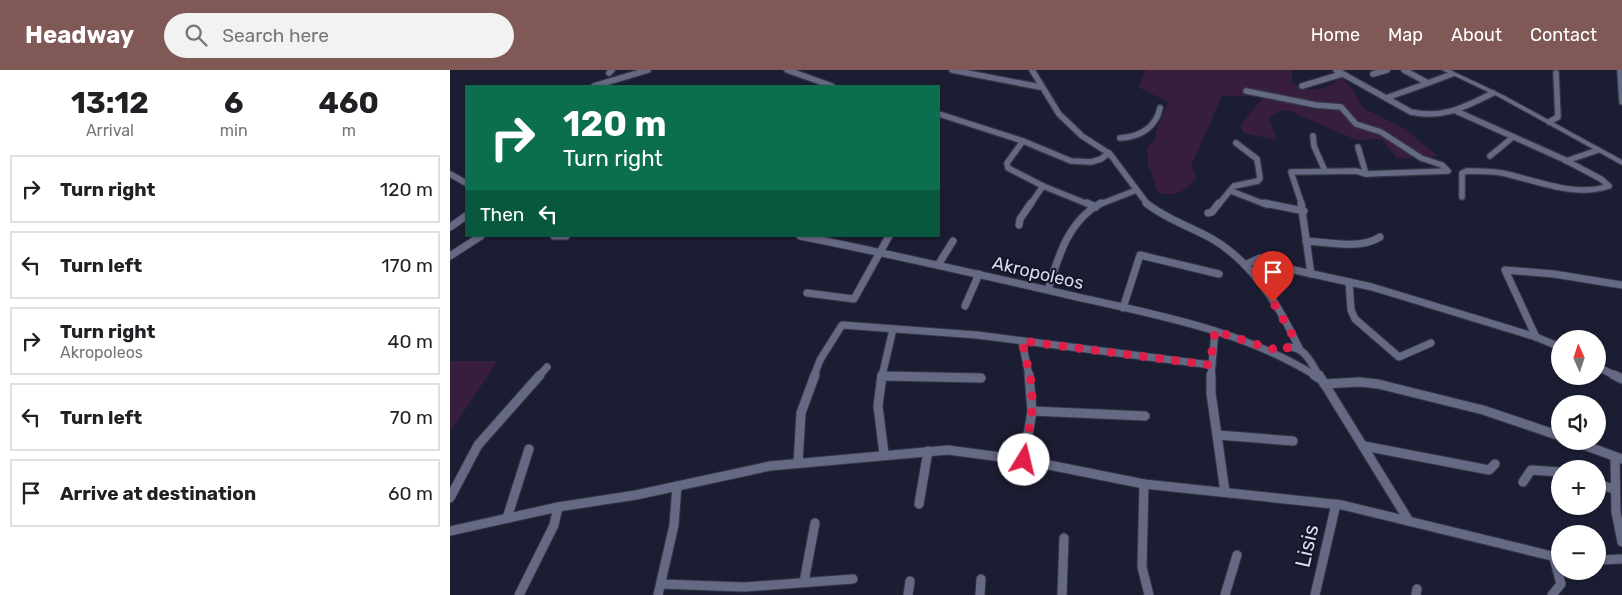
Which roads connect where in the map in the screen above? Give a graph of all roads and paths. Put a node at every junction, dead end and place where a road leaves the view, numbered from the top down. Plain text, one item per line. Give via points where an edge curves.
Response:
1 (648, 70) edge
2 (787, 70) edge
3 (952, 70) edge
4 (1032, 70) edge
5 (1336, 70) edge
6 (1388, 70) edge
7 (1404, 70) edge
8 (1444, 70) edge
9 (1620, 70) edge
10 (1556, 73) dead end
11 (1342, 74) junction
12 (1373, 74) dead end
13 (1452, 74) junction
14 (1428, 83) junction
15 (597, 85) edge
16 (829, 85) edge
17 (1302, 86) dead end
18 (1040, 87) junction
19 (1246, 91) dead end
20 (1492, 93) junction
21 (1386, 98) junction
22 (1622, 102) edge
23 (1160, 108) dead end
24 (1456, 111) junction
25 (940, 114) edge
26 (1549, 122) junction
27 (1313, 136) dead end
28 (1513, 137) junction
29 (1120, 138) dead end
30 (1022, 142) junction
31 (1236, 143) dead end
32 (1358, 147) dead end
33 (1598, 150) junction
34 (1110, 153) junction
35 (1490, 156) dead end
36 (1566, 161) junction
37 (1622, 163) edge
38 (1325, 171) junction
39 (450, 174) edge
40 (1366, 174) junction
41 (465, 182) edge
42 (1043, 186) junction
43 (1231, 191) junction
44 (1134, 192) junction
45 (1462, 198) dead end
46 (1096, 207) junction
47 (1304, 211) junction
48 (1208, 213) dead end
49 (465, 217) edge
50 (1019, 225) dead end
51 (450, 227) edge
52 (479, 237) edge
53 (805, 237) edge
54 (889, 237) edge
55 (1380, 237) dead end
56 (953, 241) dead end
57 (1306, 241) junction
58 (880, 252) junction
59 (450, 256) edge
60 (938, 265) junction
61 (1245, 265) junction
62 (979, 274) junction
63 (1219, 274) dead end
64 (1311, 274) junction
65 (1349, 282) junction
66 (1622, 285) edge
67 (1048, 290) junction
68 (807, 293) dead end
69 (964, 306) dead end
70 (1123, 308) junction
71 (893, 329) junction
72 (1215, 331) junction
73 (1293, 336) junction
74 (1536, 337) junction
75 (1022, 341) junction
76 (1551, 343) edge
77 (1431, 344) dead end
78 (1299, 348) junction
79 (1286, 351) junction
80 (1306, 358) junction
81 (1299, 364) junction
82 (1210, 365) junction
83 (547, 366) dead end
84 (1606, 371) edge
85 (882, 376) junction
86 (981, 378) dead end
87 (1622, 379) edge
88 (1323, 382) junction
89 (1032, 411) junction
90 (1145, 416) dead end
91 (1551, 433) edge
92 (1218, 435) junction
93 (1293, 441) dead end
94 (1364, 446) junction
95 (528, 449) dead end
96 (1597, 450) edge
97 (928, 451) junction
98 (884, 454) junction
99 (1618, 458) edge
100 (1024, 460) junction
101 (798, 463) junction
102 (1495, 464) dead end
103 (1551, 471) edge
104 (1523, 482) dead end
105 (1144, 484) junction
106 (678, 486) junction
107 (1606, 486) edge
108 (1614, 489) junction
109 (1225, 492) junction
110 (450, 498) edge
111 (919, 504) dead end
112 (1336, 504) junction
113 (558, 507) junction
114 (1620, 516) edge
115 (507, 518) junction
116 (1409, 521) junction
117 (815, 523) dead end
118 (450, 531) edge
119 (1064, 538) dead end
120 (1622, 542) edge
121 (1237, 555) dead end
122 (1551, 556) edge
123 (1622, 559) edge
124 (1606, 560) edge
125 (853, 579) dead end
126 (980, 579) dead end
127 (1560, 580) edge
128 (910, 581) dead end
129 (804, 582) junction
130 (661, 584) junction
131 (743, 591) edge
132 (519, 595) edge
133 (658, 595) edge
134 (908, 595) edge
135 (980, 595) edge
136 (1062, 595) edge
137 (1149, 595) edge
138 (1224, 595) edge
139 (1315, 595) edge
140 (1552, 595) edge

1 - 15 street
2 - 16 street
3 - 18 street
4 - 18 street
5 - 11 street
6 - 12 street
7 - 14 street
8 - 13 main road
9 - 22 street
10 - 26 street via 1558,117
11 - 17 street
11 - 21 street
13 - 14 street
13 - 20 main road
14 - 21 street
18 - 34 street via 1066,123
19 - 40 street via 1341,107 1356,124 1381,132 1448,171
20 - 24 street
20 - 26 main road
21 - 24 street via 1424,116 1438,117
23 - 29 street via 1152,125 1134,137
24 - 28 street
25 - 30 street
26 - 33 main road
27 - 38 street
28 - 35 street
28 - 36 street
30 - 34 street via 1071,161 1101,159
30 - 42 street via 1007,163 1008,168
31 - 43 street via 1257,159 1260,178 1241,183
32 - 40 street
33 - 36 street
33 - 37 main road
34 - 44 street
36 - 45 street via 1609,186 1603,190 1572,190 1503,173 1467,171 1462,173
38 - 40 street
38 - 47 street via 1291,172
39 - 41 street
42 - 46 street
42 - 50 street
43 - 47 street via 1268,206
43 - 48 street
44 - 46 street
44 - 61 street via 1153,209 1217,242
46 - 67 street via 1071,229 1063,242
47 - 57 street
49 - 51 street
52 - 59 street
53 - 58 street, Akropoleos
54 - 58 street
55 - 57 street via 1365,244
56 - 60 street
57 - 64 street
58 - 60 street, Akropoleos
58 - 68 street via 854,300
60 - 62 street, Akropoleos
61 - 64 street via 1260,258
61 - 73 street
62 - 67 street, Akropoleos
62 - 69 street
63 - 70 street via 1140,255
64 - 65 street
65 - 74 street via 1372,286
65 - 77 street via 1351,310 1355,319 1399,357
66 - 74 street via 1505,270
67 - 70 street, Akropoleos
70 - 72 street, Akropoleos
71 - 75 street
71 - 85 street
71 - 101 street via 842,325 820,360 801,414
72 - 79 street, Akropoleos
72 - 82 street
73 - 78 street
73 - 79 street
74 - 76 street
75 - 82 street
75 - 89 street via 1032,386
78 - 79 street
78 - 80 street
79 - 81 street, Akropoleos via 1289,361
80 - 81 street
80 - 88 street
81 - 88 street, Akropoleos
82 - 92 street
83 - 110 street via 478,445
84 - 87 street
85 - 86 street
85 - 98 street via 878,406
88 - 91 street via 1378,384 1483,410
88 - 94 street
89 - 90 street
89 - 100 street
92 - 93 street
92 - 109 street
94 - 102 street via 1489,470
94 - 116 street
95 - 115 street
96 - 99 street
97 - 98 street
97 - 100 street via 979,453
97 - 111 street
98 - 101 street
99 - 108 street
100 - 105 street
101 - 106 street
103 - 104 street via 1530,470
105 - 109 street
105 - 137 street via 1142,567
106 - 113 street
106 - 130 street via 674,525
107 - 108 street
108 - 114 street
109 - 112 street
112 - 116 street
112 - 139 street, Lisis
113 - 115 street
113 - 132 street via 554,525
114 - 120 street via 1618,532
115 - 118 street
116 - 122 street
117 - 129 street
119 - 136 street
121 - 138 street
123 - 124 street
125 - 129 street
126 - 135 street
127 - 140 street
128 - 134 street
129 - 131 street
130 - 131 street
130 - 133 street

